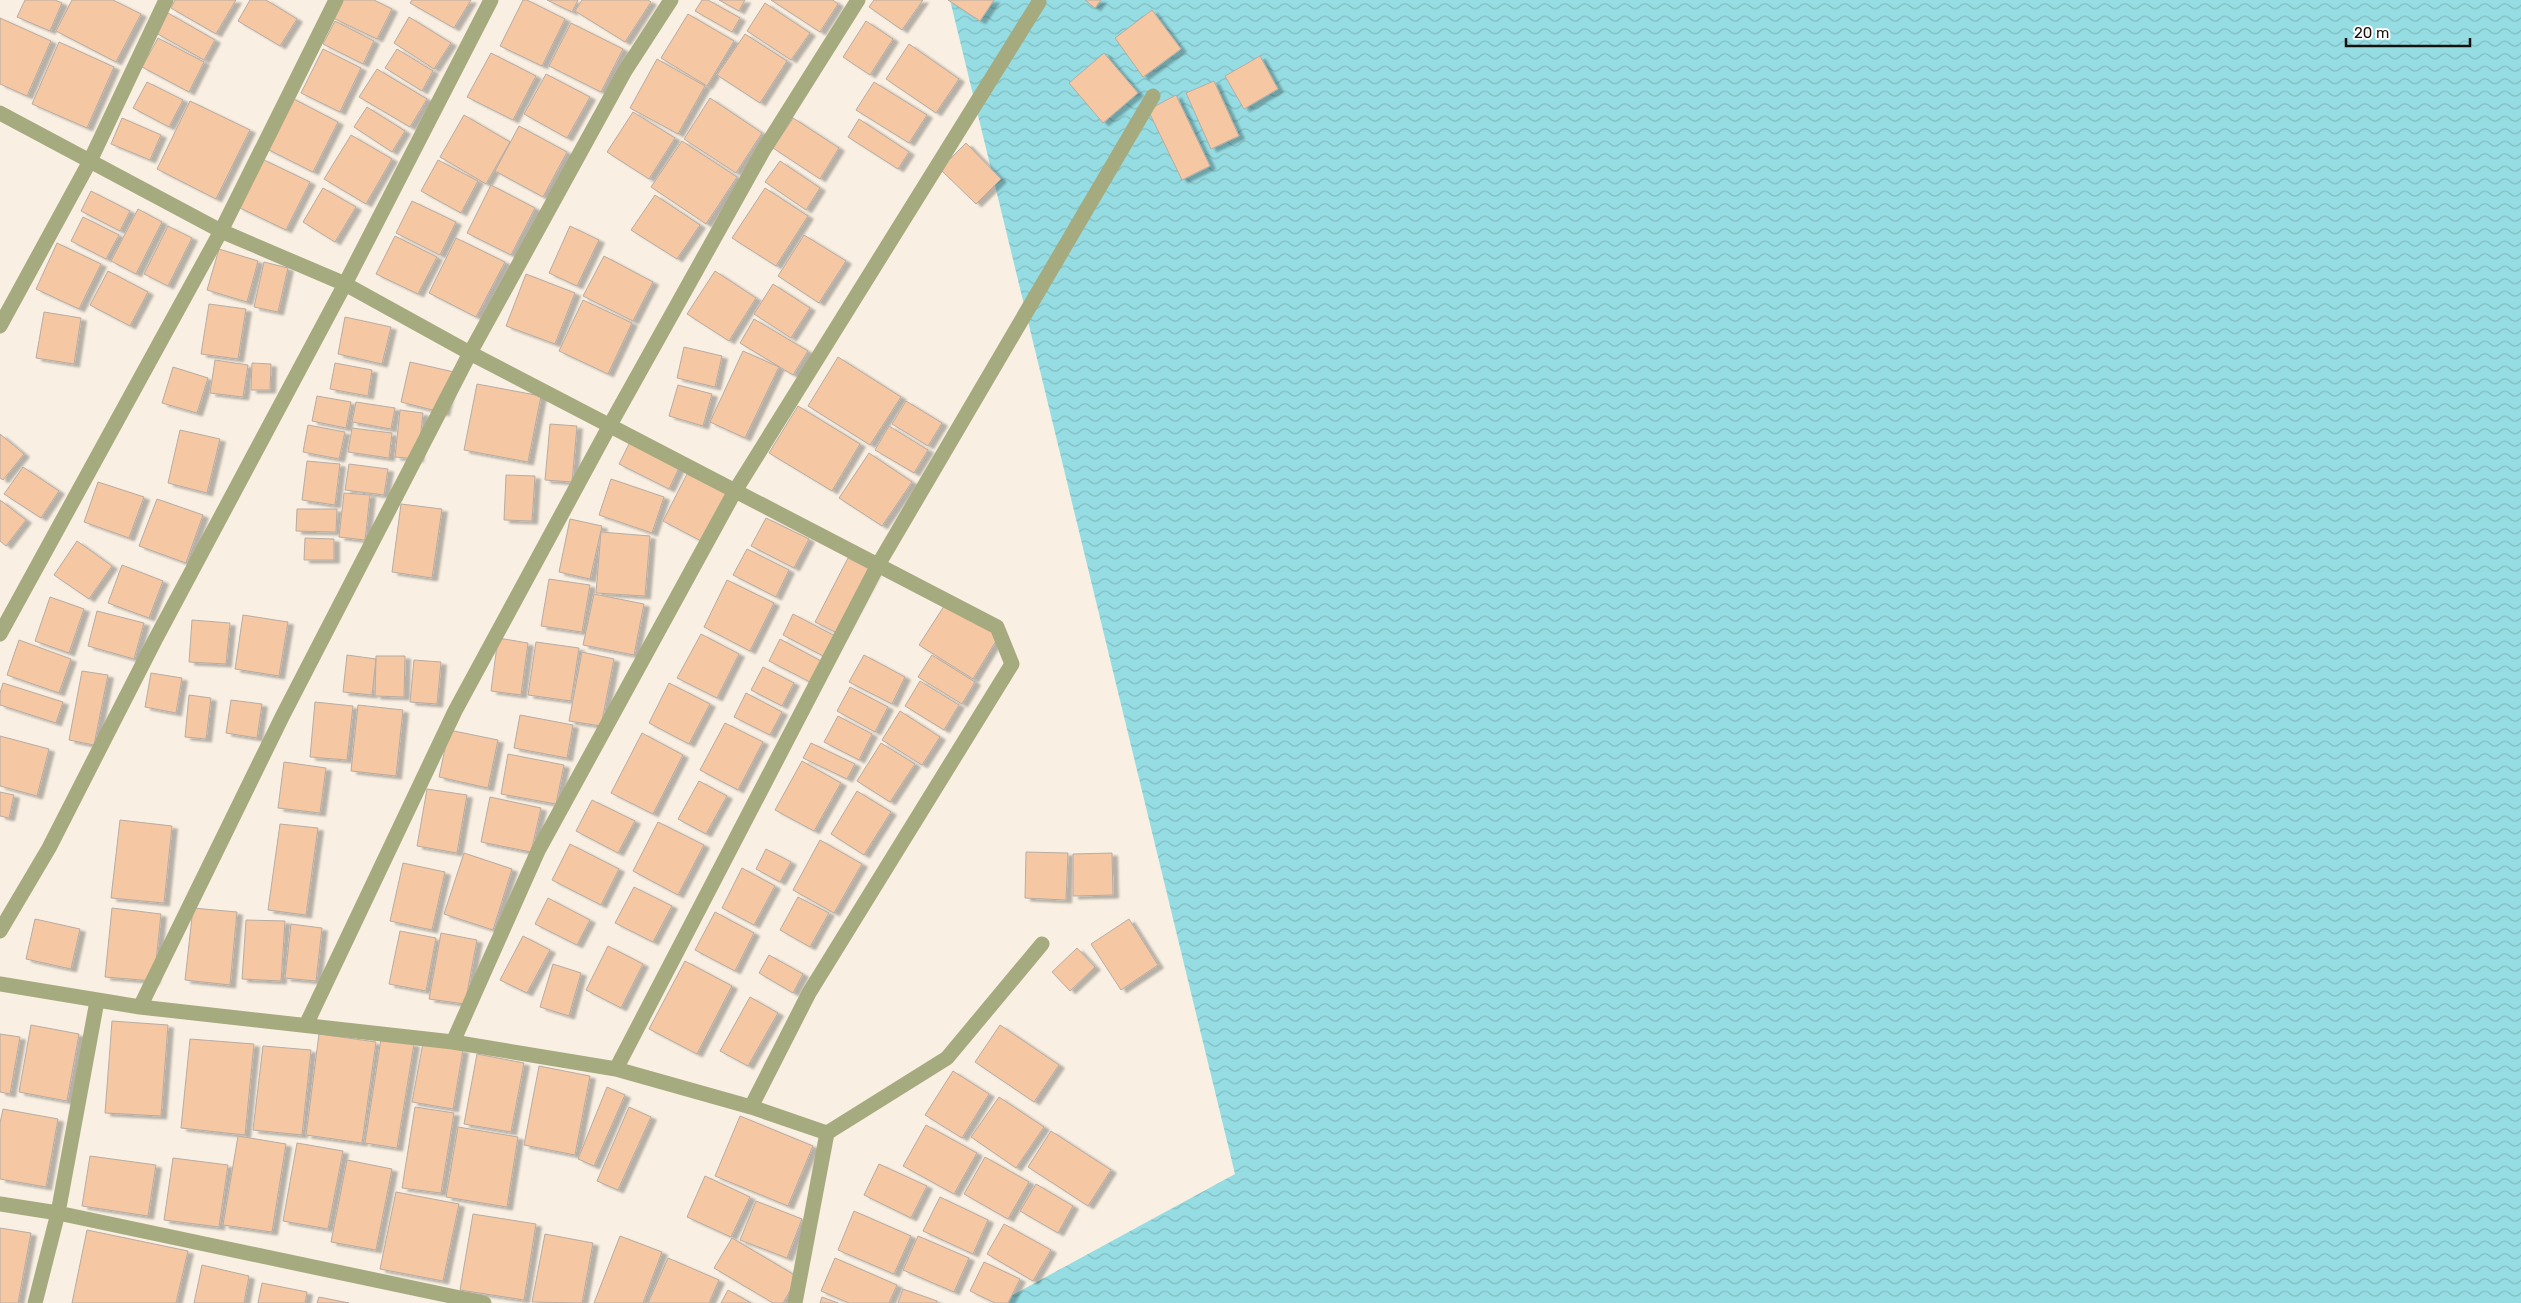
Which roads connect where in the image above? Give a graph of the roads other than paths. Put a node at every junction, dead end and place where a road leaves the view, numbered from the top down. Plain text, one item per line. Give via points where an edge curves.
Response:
1 (166, 0) edge
2 (336, 0) edge
3 (491, 0) edge
4 (671, 0) edge
5 (858, 0) edge
6 (1039, 2) dead end
7 (1153, 96) dead end
8 (0, 113) edge
9 (90, 160) junction
10 (221, 231) junction
11 (345, 284) junction
12 (0, 326) edge
13 (470, 353) junction
14 (610, 425) junction
15 (735, 491) junction
16 (878, 565) junction
17 (0, 634) edge
18 (0, 931) edge
19 (1042, 944) dead end
20 (0, 984) edge
21 (97, 1001) junction
22 (140, 1007) junction
23 (306, 1025) junction
24 (453, 1042) junction
25 (616, 1069) junction
26 (752, 1107) junction
27 (827, 1133) junction
28 (0, 1204) edge
29 (58, 1213) junction
30 (35, 1303) edge
31 (484, 1303) edge
32 (795, 1303) edge

1 - 9 street
2 - 10 street
3 - 11 street
4 - 13 street via 625,71
5 - 14 street via 763,151
6 - 15 street
7 - 16 street
8 - 9 street
9 - 10 street
9 - 12 street
10 - 11 street
10 - 17 street
11 - 13 street
11 - 18 street via 48,848
13 - 14 street
13 - 22 street via 283,715
14 - 15 street
14 - 23 street via 456,711
15 - 16 street
15 - 24 street via 538,851
16 - 25 street
16 - 26 street via 998,626 1012,664 809,993
19 - 27 street via 947,1058
20 - 21 street
21 - 22 street
21 - 29 street
22 - 23 street
23 - 24 street
24 - 25 street
25 - 26 street
26 - 27 street
27 - 32 street
28 - 29 street
29 - 30 street
29 - 31 street

